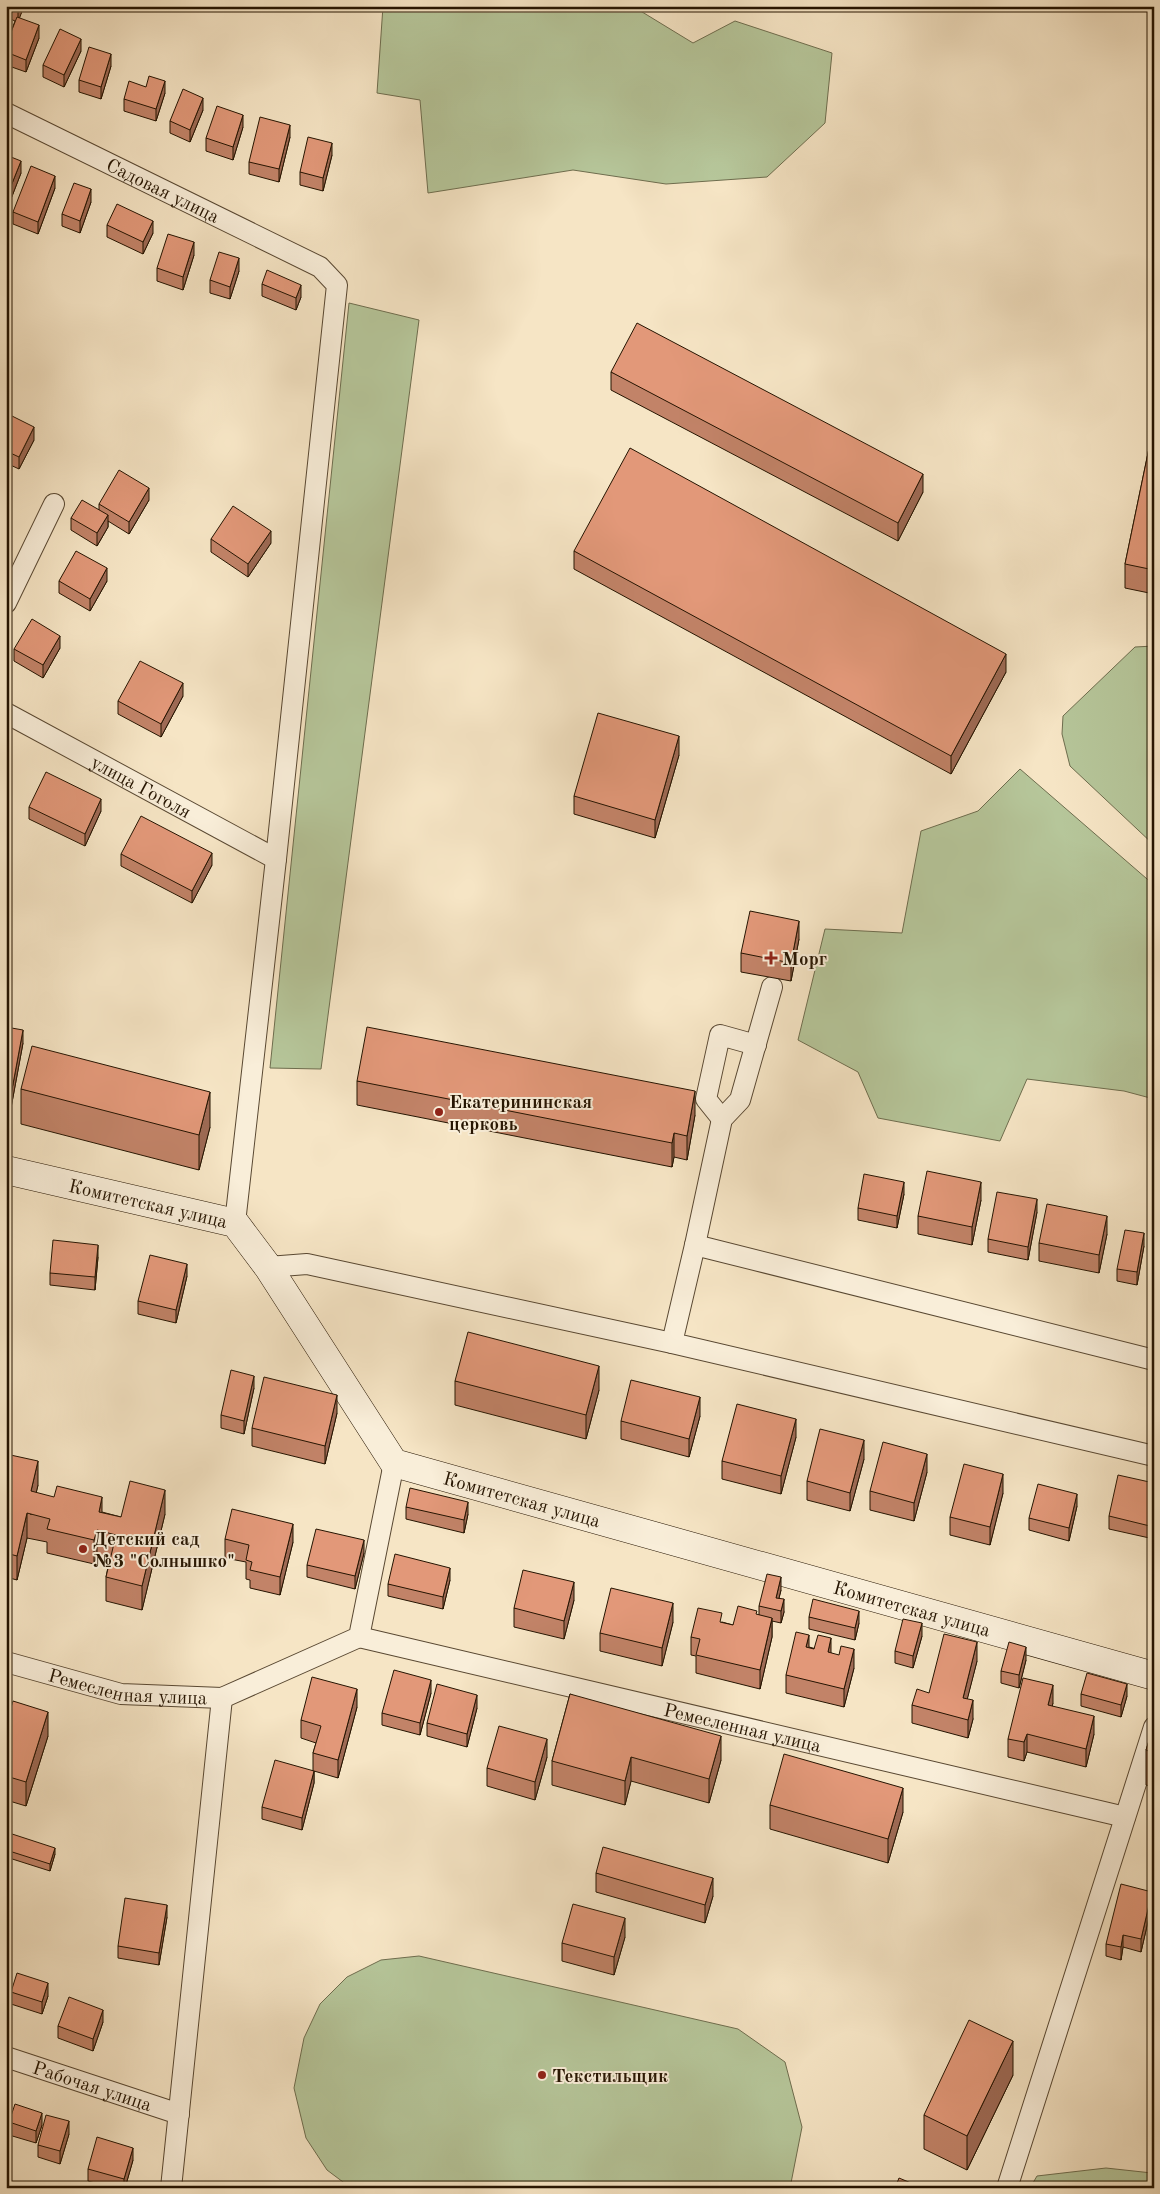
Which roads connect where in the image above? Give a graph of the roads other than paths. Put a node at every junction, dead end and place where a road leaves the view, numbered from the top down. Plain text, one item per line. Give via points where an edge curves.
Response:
1 (6, 112) edge
2 (54, 504) dead end
3 (6, 603) edge
4 (6, 713) edge
5 (276, 860) junction
6 (772, 987) dead end
7 (756, 1045) junction
8 (722, 1119) junction
9 (6, 1170) edge
10 (235, 1223) junction
11 (695, 1245) junction
12 (268, 1267) junction
13 (672, 1343) junction
14 (1154, 1360) edge
15 (1154, 1456) edge
16 (394, 1462) junction
17 (359, 1637) junction
18 (6, 1662) edge
19 (1154, 1676) edge
20 (222, 1698) junction
21 (1154, 1727) edge
22 (1125, 1817) junction
23 (6, 2057) edge
24 (179, 2114) junction
25 (171, 2188) edge
26 (1007, 2188) edge

1 - 5 street, Садовая улица via 320,267 337,285
2 - 3 street
4 - 5 street, улица Гоголя
5 - 10 street
6 - 7 street
7 - 8 street via 740,1100
7 - 8 street via 720,1035 706,1099
8 - 11 street
9 - 10 street, Комитетская улица
10 - 12 street, Комитетская улица
11 - 13 street
11 - 14 street
12 - 13 street via 307,1264
12 - 16 street, Комитетская улица
13 - 15 street
16 - 17 street
16 - 19 street, Комитетская улица
17 - 20 street, Ремесленная улица
17 - 22 street, Ремесленная улица
18 - 20 street, Ремесленная улица via 121,1694
20 - 24 street
21 - 22 street
22 - 26 street
23 - 24 street, Рабочая улица
24 - 25 street

